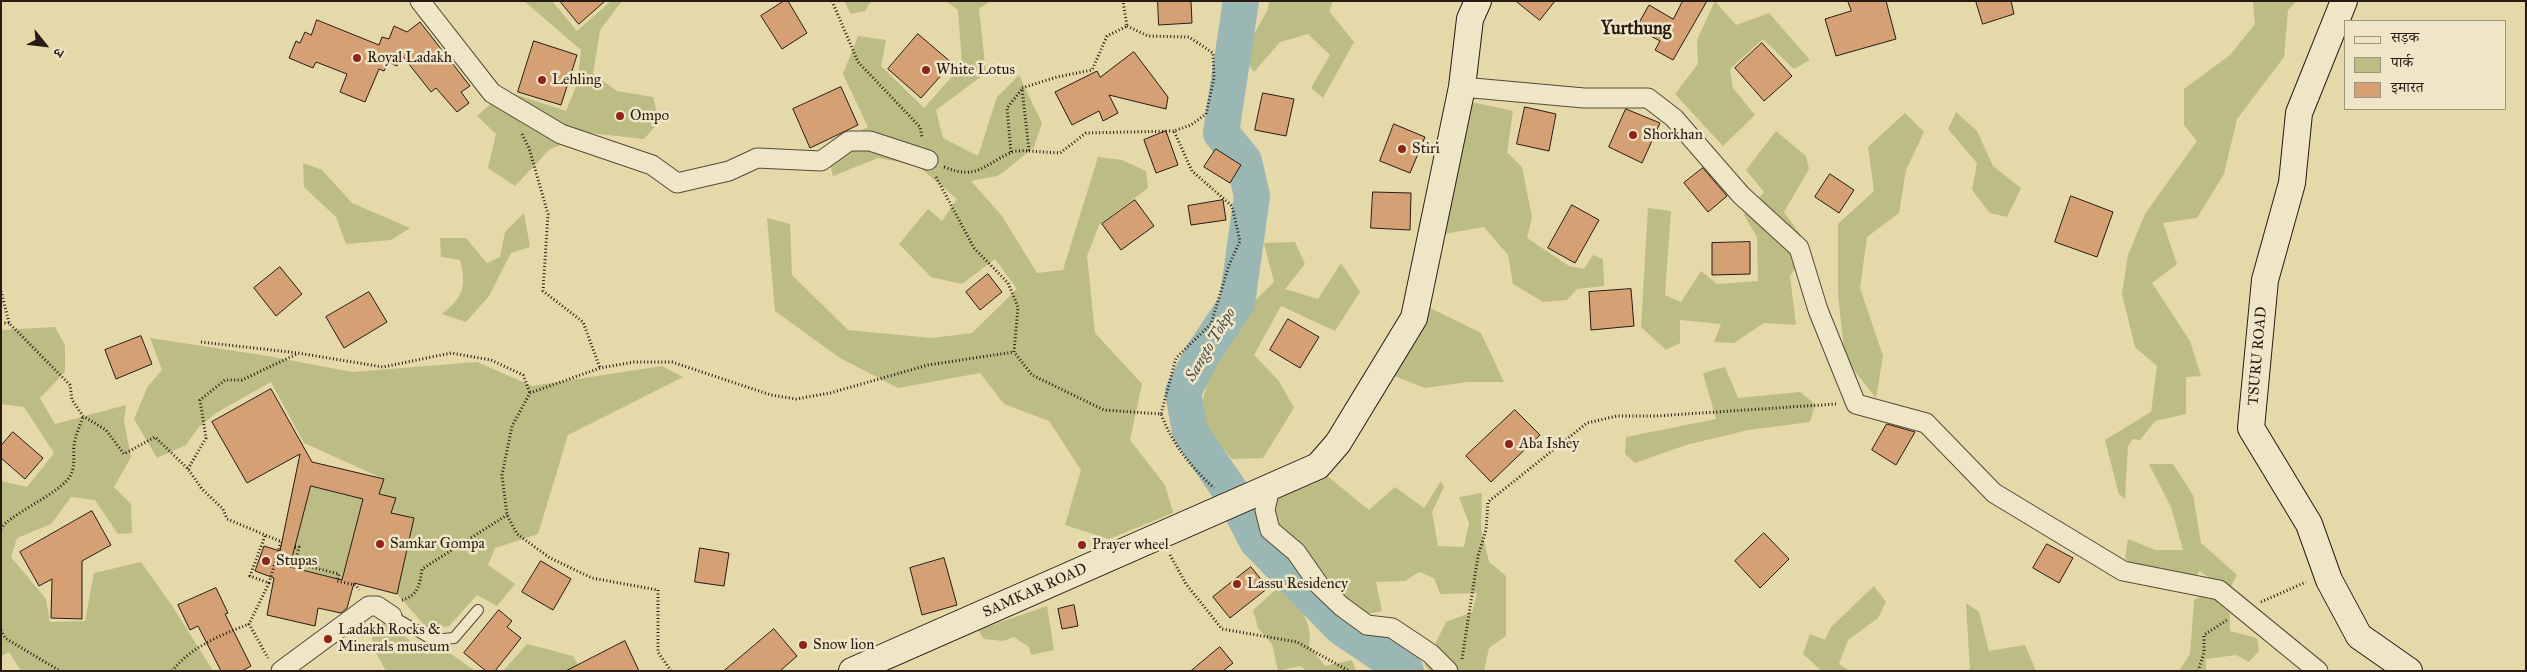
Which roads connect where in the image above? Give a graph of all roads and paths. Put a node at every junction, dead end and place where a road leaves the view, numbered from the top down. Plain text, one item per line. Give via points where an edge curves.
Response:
1 (420, 1) edge
2 (832, 1) edge
3 (1123, 1) edge
4 (1478, 1) edge
5 (2344, 1) edge
6 (1127, 26) junction
7 (1462, 87) junction
8 (1022, 88) junction
9 (1174, 131) junction
10 (521, 132) dead end
11 (1029, 151) junction
12 (1011, 152) junction
13 (928, 160) junction
14 (1, 291) edge
15 (9, 322) junction
16 (1, 323) edge
17 (201, 342) dead end
18 (1014, 352) junction
19 (298, 353) junction
20 (600, 368) junction
21 (530, 393) junction
22 (1856, 404) junction
23 (1161, 414) junction
24 (83, 416) junction
25 (188, 469) junction
26 (1261, 492) junction
27 (1219, 502) junction
28 (507, 515) junction
29 (1, 529) edge
30 (266, 536) junction
31 (1161, 536) junction
32 (295, 547) dead end
33 (2327, 573) junction
34 (269, 584) junction
35 (379, 609) junction
36 (478, 610) dead end
37 (2244, 610) junction
38 (249, 624) junction
39 (1, 630) edge
40 (1455, 666) edge
41 (276, 667) edge
42 (60, 671) edge
43 (172, 671) edge
44 (671, 671) edge
45 (852, 671) edge
46 (1349, 671) edge
47 (2198, 671) edge
48 (2318, 671) edge
49 (2409, 671) edge

1 - 13 street via 492,93 561,134 652,165 677,183 730,171 757,158 821,161 849,141 870,141
2 - 13 path via 858,62 920,127
3 - 6 path
4 - 7 street, SAMKAR ROAD via 1470,19
5 - 33 street, TSURU ROAD via 2299,113 2292,183 2265,280 2251,428 2309,524
6 - 8 path via 1107,36 1092,70
6 - 9 path via 1148,36 1189,37 1213,53 1214,78 1206,114 1191,125
7 - 22 street via 1584,98 1648,98 1674,118 1741,195 1799,248 1818,310
7 - 26 street, SAMKAR ROAD via 1414,318 1338,443 1318,466
8 - 11 path
8 - 12 path via 1006,108
9 - 11 path via 1086,133 1060,153
9 - 23 path via 1192,171 1232,206 1240,241 1211,324 1176,358
10 - 20 path via 529,148 548,214 543,291 583,322
11 - 12 path
12 - 13 path via 986,168 961,174
13 - 18 path via 974,248 1008,282 1018,307
14 - 15 path
15 - 16 path
15 - 24 path via 70,385 72,400
17 - 19 path
18 - 20 path via 928,365 830,393 796,399 771,395 672,362 634,362
18 - 23 path via 1032,375 1104,410
19 - 21 path via 383,367 451,354 491,360 523,374
19 - 25 path via 242,380 225,380 200,400 206,438
20 - 21 path
21 - 28 path via 512,426 502,475
22 - 37 street via 1926,423 1994,493 2123,571 2220,590
22 - 40 path via 1617,416 1587,423 1488,502 1486,530
23 - 27 path via 1170,438
24 - 25 path via 106,430 124,454 155,437
24 - 29 path via 74,445 75,465 68,480 28,510 4,523
25 - 30 path via 228,519
26 - 27 street, SAMKAR ROAD
26 - 40 street via 1270,530 1296,552 1319,585 1341,606 1367,625 1392,628
27 - 31 street, SAMKAR ROAD
28 - 35 path via 422,569 420,588 409,598
28 - 44 path via 517,534 550,558 592,578 658,590 658,652
30 - 34 path via 281,542
30 - 34 path via 250,576
31 - 45 street, SAMKAR ROAD
31 - 46 path via 1186,584 1222,629 1297,642
32 - 35 path via 299,548 294,563 339,574 337,581 356,585
33 - 37 path
33 - 49 street, TSURU ROAD via 2359,636
34 - 38 path
35 - 36 lane via 433,640 454,638
35 - 41 street
37 - 47 path via 2204,635 2204,653
37 - 48 street
38 - 41 path
38 - 43 path via 200,646 182,658
39 - 42 path via 5,638

